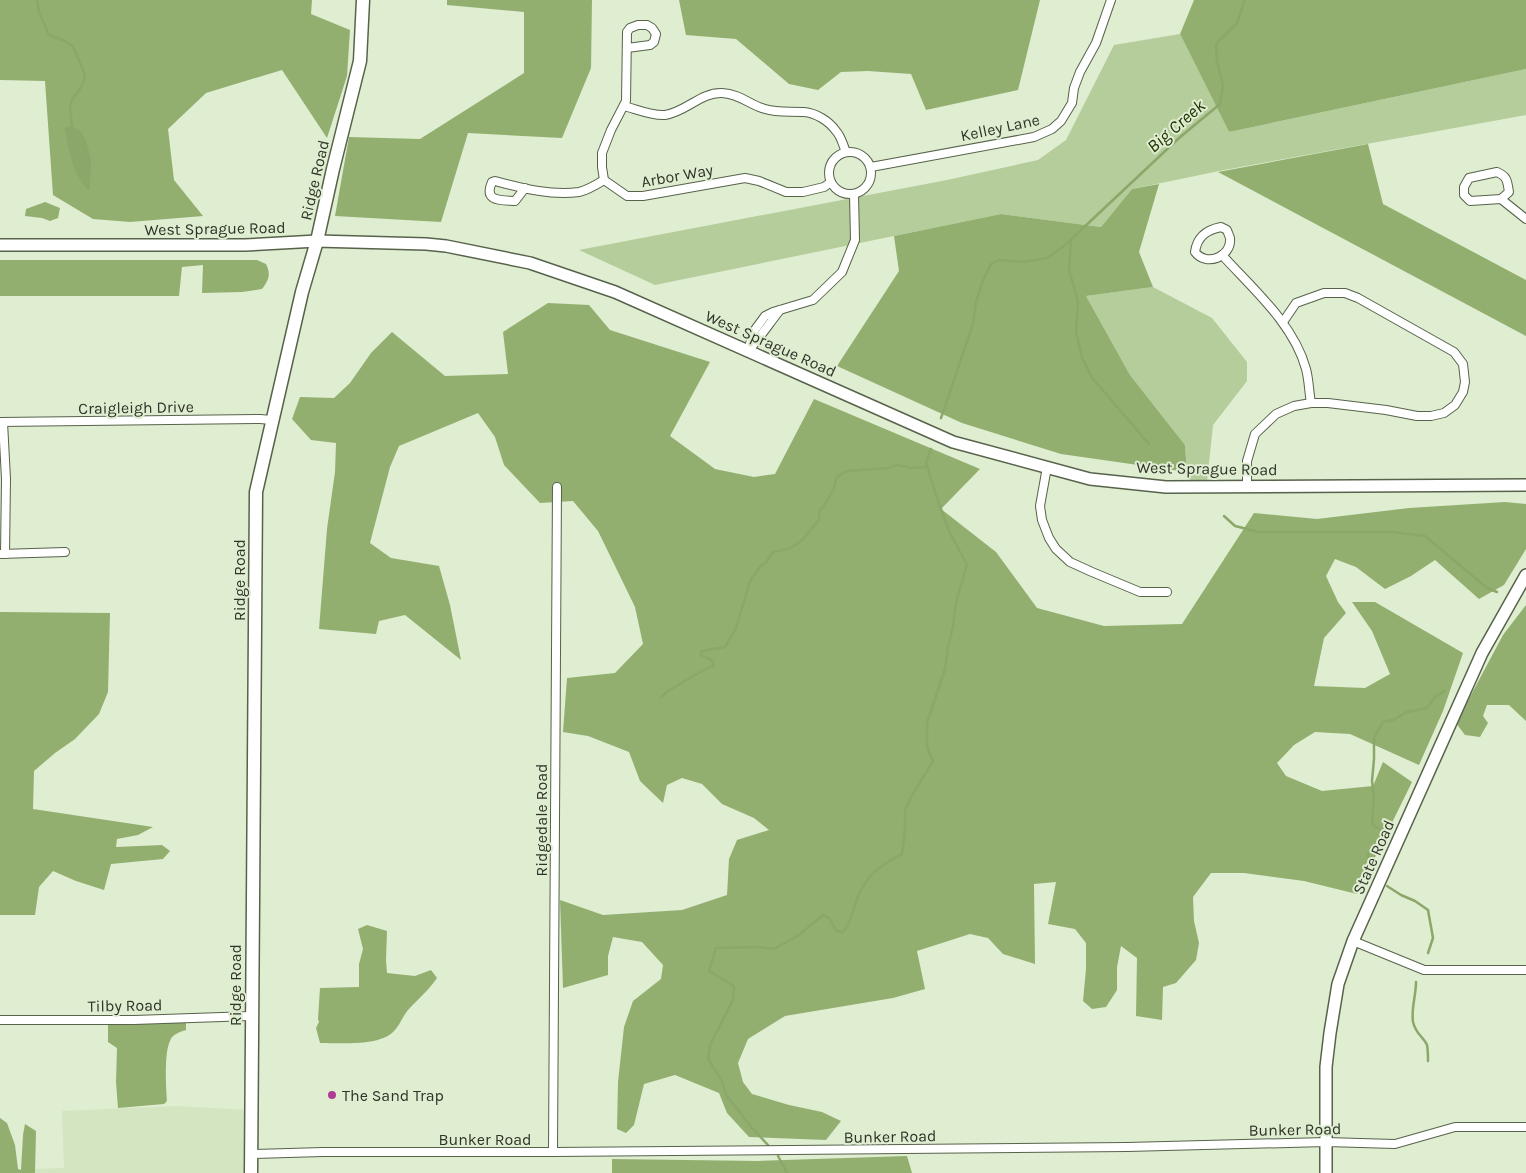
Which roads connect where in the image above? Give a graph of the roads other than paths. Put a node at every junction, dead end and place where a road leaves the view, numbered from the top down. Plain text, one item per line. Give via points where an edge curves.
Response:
1 (363, 0) edge
2 (1111, 0) edge
3 (627, 48) dead end
4 (624, 106) junction
5 (846, 152) junction
6 (871, 167) junction
7 (604, 180) junction
8 (831, 182) junction
9 (525, 188) dead end
10 (854, 194) junction
11 (1501, 199) junction
12 (1526, 219) edge
13 (317, 241) junction
14 (0, 246) edge
15 (1222, 255) junction
16 (1283, 322) junction
17 (748, 350) junction
18 (1311, 403) junction
19 (272, 420) junction
20 (1, 422) edge
21 (1047, 467) junction
22 (1526, 484) edge
23 (1247, 486) junction
24 (557, 487) dead end
25 (65, 552) dead end
26 (3, 554) edge
27 (1526, 575) edge
28 (1167, 592) dead end
29 (1353, 941) junction
30 (1526, 970) edge
31 (251, 1016) junction
32 (0, 1020) edge
33 (1526, 1128) edge
34 (1326, 1142) junction
35 (553, 1152) junction
36 (251, 1154) junction
37 (251, 1173) edge
38 (1326, 1173) edge

1 - 13 main road, Ridge Road via 360,61
2 - 6 street, Kelley Lane via 1096,43 1080,72 1072,103 1052,129 1034,137
3 - 4 street
4 - 5 street via 666,115 705,97 721,93 739,96 762,109 810,113 838,132
4 - 7 street via 602,153
5 - 6 street via 859,153
5 - 8 street via 831,163
6 - 10 street via 870,181
7 - 8 street, Arbor Way via 627,196 745,178 786,192 803,192
7 - 9 street via 580,192
8 - 10 street via 840,192
10 - 17 street via 855,240 842,272 813,300 765,316 754,331
11 - 11 street via 1470,201 1464,195 1464,188 1469,178 1497,172 1508,182 1509,192
11 - 12 street
13 - 14 street, West Sprague Road via 245,245
13 - 17 street, West Sprague Road via 446,246 530,263 615,292
13 - 19 main road, Ridge Road
15 - 15 street via 1230,238 1227,230 1221,227 1212,229 1196,244 1195,252 1205,260 1214,260
15 - 16 street
16 - 18 street via 1306,369
16 - 18 street via 1296,303 1324,293 1345,293 1454,352 1463,364 1463,392 1455,405 1444,413 1417,416
17 - 21 street, West Sprague Road via 953,442
18 - 23 street via 1276,414 1256,434 1247,461
19 - 20 street, Craigleigh Drive
19 - 31 main road, Ridge Road via 256,492
20 - 26 street via 6,479
21 - 23 street, West Sprague Road via 1090,479 1166,487
21 - 28 street via 1040,506 1042,520 1056,549 1070,562 1140,592
22 - 23 street, West Sprague Road
24 - 35 street, Ridgedale Road
25 - 26 street
27 - 29 street, State Road via 1482,653
29 - 30 street via 1424,970
29 - 34 street, State Road via 1338,984 1330,1033 1326,1067
31 - 32 street, Tilby Road
31 - 36 main road, Ridge Road
33 - 34 street, Bunker Road via 1455,1128 1395,1144
34 - 35 street, Bunker Road
34 - 38 street, State Road
35 - 36 street, Bunker Road
36 - 37 main road, Ridge Road

